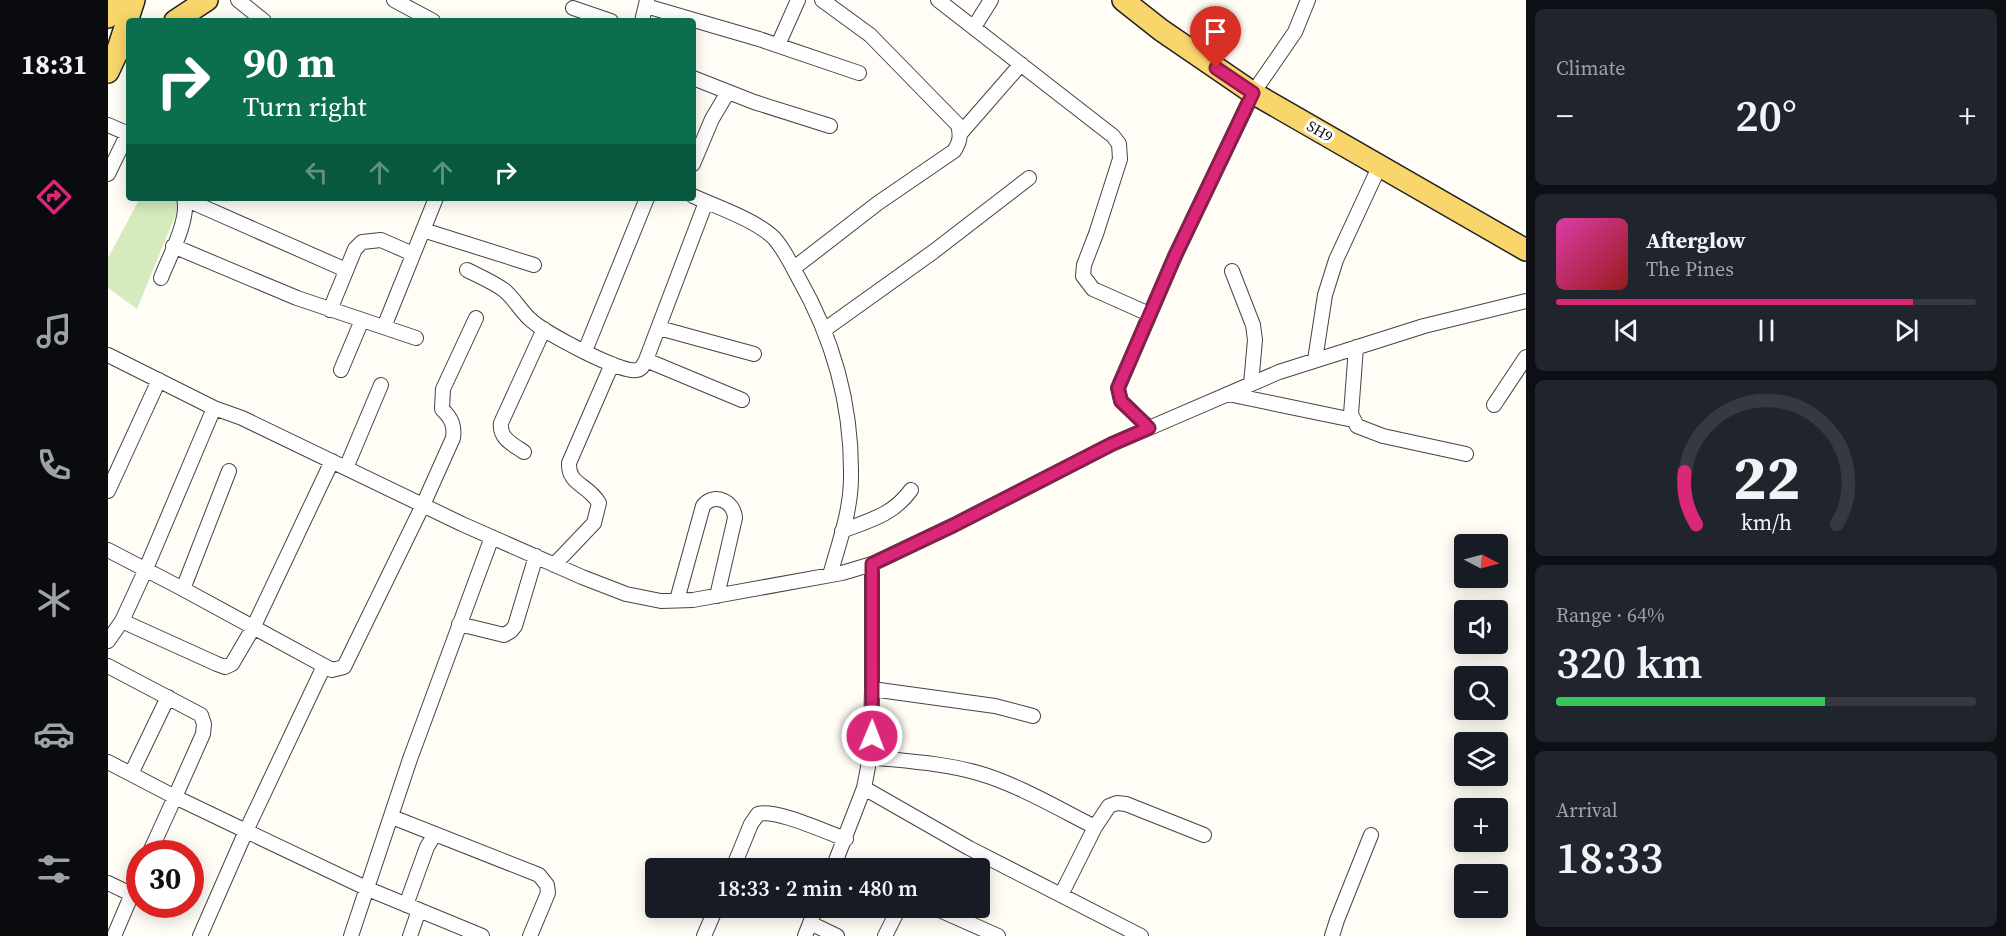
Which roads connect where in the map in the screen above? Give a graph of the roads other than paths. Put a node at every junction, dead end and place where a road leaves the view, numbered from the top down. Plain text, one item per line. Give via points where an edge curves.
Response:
1 (114, 0) edge
2 (135, 0) edge
3 (207, 0) edge
4 (238, 0) edge
5 (393, 0) edge
6 (798, 0) edge
7 (822, 0) edge
8 (938, 0) edge
9 (991, 0) edge
10 (1308, 0) edge
11 (647, 3) edge
12 (1135, 4) edge
13 (572, 10) edge
14 (108, 17) edge
15 (129, 18) edge
16 (180, 18) edge
17 (260, 18) edge
18 (427, 18) edge
19 (600, 18) edge
20 (643, 18) edge
21 (694, 18) edge
22 (696, 19) edge
23 (126, 25) edge
24 (974, 27) junction
25 (778, 45) junction
26 (115, 56) edge
27 (1022, 64) junction
28 (859, 73) dead end
29 (696, 79) edge
30 (728, 92) junction
31 (1253, 93) junction
32 (108, 125) edge
33 (830, 126) dead end
34 (126, 133) edge
35 (960, 134) junction
36 (126, 138) edge
37 (696, 157) edge
38 (1380, 165) junction
39 (108, 174) edge
40 (1029, 178) dead end
41 (696, 197) edge
42 (189, 201) edge
43 (191, 201) edge
44 (435, 201) edge
45 (646, 201) edge
46 (706, 202) junction
47 (423, 230) junction
48 (173, 246) junction
49 (1526, 250) edge
50 (413, 254) junction
51 (534, 264) dead end
52 (794, 268) junction
53 (346, 270) junction
54 (467, 270) dead end
55 (1232, 271) dead end
56 (161, 278) dead end
57 (1526, 301) edge
58 (330, 309) junction
59 (1149, 314) junction
60 (476, 318) dead end
61 (362, 320) junction
62 (384, 327) junction
63 (659, 328) junction
64 (544, 329) junction
65 (824, 330) junction
66 (416, 338) dead end
67 (1356, 347) junction
68 (585, 351) junction
69 (754, 354) dead end
70 (108, 355) edge
71 (1526, 357) edge
72 (646, 360) junction
73 (1315, 360) junction
74 (612, 364) junction
75 (341, 370) dead end
76 (159, 380) junction
77 (1251, 384) junction
78 (381, 385) dead end
79 (1228, 394) junction
80 (742, 400) dead end
81 (1494, 405) dead end
82 (214, 408) junction
83 (1353, 420) junction
84 (1149, 428) junction
85 (524, 452) dead end
86 (1466, 454) dead end
87 (332, 461) junction
88 (346, 468) junction
89 (229, 471) dead end
90 (911, 490) dead end
91 (108, 491) edge
92 (423, 505) junction
93 (842, 531) junction
94 (492, 537) junction
95 (108, 550) edge
96 (536, 556) junction
97 (872, 564) junction
98 (554, 565) junction
99 (145, 571) junction
100 (830, 575) junction
101 (183, 589) junction
102 (717, 596) junction
103 (677, 600) junction
104 (122, 621) junction
105 (459, 624) junction
106 (253, 628) junction
107 (110, 635) edge
108 (108, 666) edge
109 (324, 666) junction
110 (872, 688) junction
111 (168, 697) junction
112 (1033, 716) dead end
113 (869, 757) junction
114 (108, 762) edge
115 (131, 774) junction
116 (864, 788) junction
117 (175, 797) junction
118 (392, 817) junction
119 (1095, 826) junction
120 (246, 831) junction
121 (435, 834) junction
122 (1204, 835) dead end
123 (1371, 835) dead end
124 (846, 839) junction
125 (155, 840) edge
126 (737, 858) edge
127 (841, 858) edge
128 (108, 883) edge
129 (368, 889) junction
130 (126, 892) edge
131 (1061, 895) junction
132 (126, 906) edge
133 (413, 907) junction
134 (712, 918) edge
135 (894, 918) edge
136 (958, 918) edge
137 (807, 930) edge
138 (1132, 934) edge
139 (114, 936) edge
140 (200, 936) edge
141 (351, 936) edge
142 (410, 936) edge
143 (482, 936) edge
144 (530, 936) edge
145 (704, 936) edge
146 (837, 936) edge
147 (885, 936) edge
148 (998, 936) edge
149 (1332, 936) edge

1 - 14 main road
2 - 15 main road
3 - 16 main road
4 - 17 street
5 - 18 street
6 - 25 street
7 - 35 street via 870,35 958,125
8 - 24 street
9 - 24 street
10 - 31 street via 1295,32
11 - 20 street
11 - 21 street
12 - 31 main road, SH9
13 - 19 street
22 - 25 street
23 - 26 main road
24 - 27 street
25 - 28 street
27 - 35 street
27 - 59 street via 1119,144 1120,159 1083,265 1083,276 1093,289
29 - 30 street
30 - 33 street
30 - 37 street
31 - 38 main road, SH9
31 - 59 street
32 - 34 street
35 - 52 street via 954,151
36 - 39 street
38 - 49 main road, SH9
38 - 73 street via 1336,260 1325,295
40 - 65 street
41 - 46 street
42 - 48 street
43 - 53 street
44 - 47 street
45 - 68 street
46 - 52 street via 772,237
46 - 63 street
47 - 50 street
47 - 51 street
48 - 56 street
48 - 58 street
50 - 53 street via 381,240 370,240 355,249
50 - 62 street
52 - 65 street
53 - 58 street
54 - 64 street via 505,291 521,311
55 - 77 street via 1253,325
57 - 67 street
58 - 61 street
59 - 84 street via 1118,388 1121,401
60 - 92 street via 443,389 442,409 451,418 453,438
61 - 62 street
61 - 75 street
62 - 66 street
63 - 69 street
63 - 72 street
64 - 68 street
64 - 85 street via 501,423 505,439
65 - 93 street via 842,384 849,427 852,479
67 - 73 street
67 - 83 street
68 - 74 street
70 - 76 street
71 - 81 street
72 - 74 street via 636,370
72 - 80 street
73 - 77 street
74 - 98 street via 569,463 572,478 593,492 600,503 598,511 594,523
76 - 82 street
76 - 91 street
77 - 79 street
78 - 88 street
79 - 83 street
79 - 84 street
82 - 87 street
82 - 99 street
83 - 86 street via 1363,429 1383,436
84 - 97 street
87 - 88 street
87 - 106 street
88 - 92 street
89 - 101 street
90 - 93 street via 887,514
92 - 94 street
92 - 109 street via 344,667 332,670
93 - 100 street
94 - 96 street
94 - 105 street
95 - 99 street
96 - 98 street
96 - 105 street via 511,631 504,635
97 - 100 street
97 - 110 street
98 - 103 street via 626,594
99 - 101 street
99 - 104 street
100 - 102 street
101 - 106 street
102 - 103 street
102 - 103 street via 735,510 715,498 703,506
104 - 106 street via 225,667 236,660
104 - 107 street
105 - 118 street
106 - 109 street
108 - 111 street
109 - 120 street
110 - 112 street via 995,706
110 - 113 street
111 - 115 street
111 - 117 street via 201,715 204,724
113 - 116 street
113 - 119 street via 979,773
114 - 115 street
115 - 117 street
116 - 124 street
116 - 131 street
117 - 120 street
117 - 125 street
118 - 121 street
118 - 129 street
119 - 122 street via 1109,806 1126,804
119 - 131 street
120 - 129 street
120 - 140 street
121 - 133 street via 427,847
121 - 144 street via 539,875 548,893
123 - 149 street
124 - 126 street via 766,812 758,814 751,824
124 - 127 street
128 - 130 street
129 - 133 street
129 - 141 street
131 - 138 street
132 - 139 street
133 - 142 street
133 - 143 street
134 - 145 street
135 - 147 street
136 - 148 street
137 - 146 street

